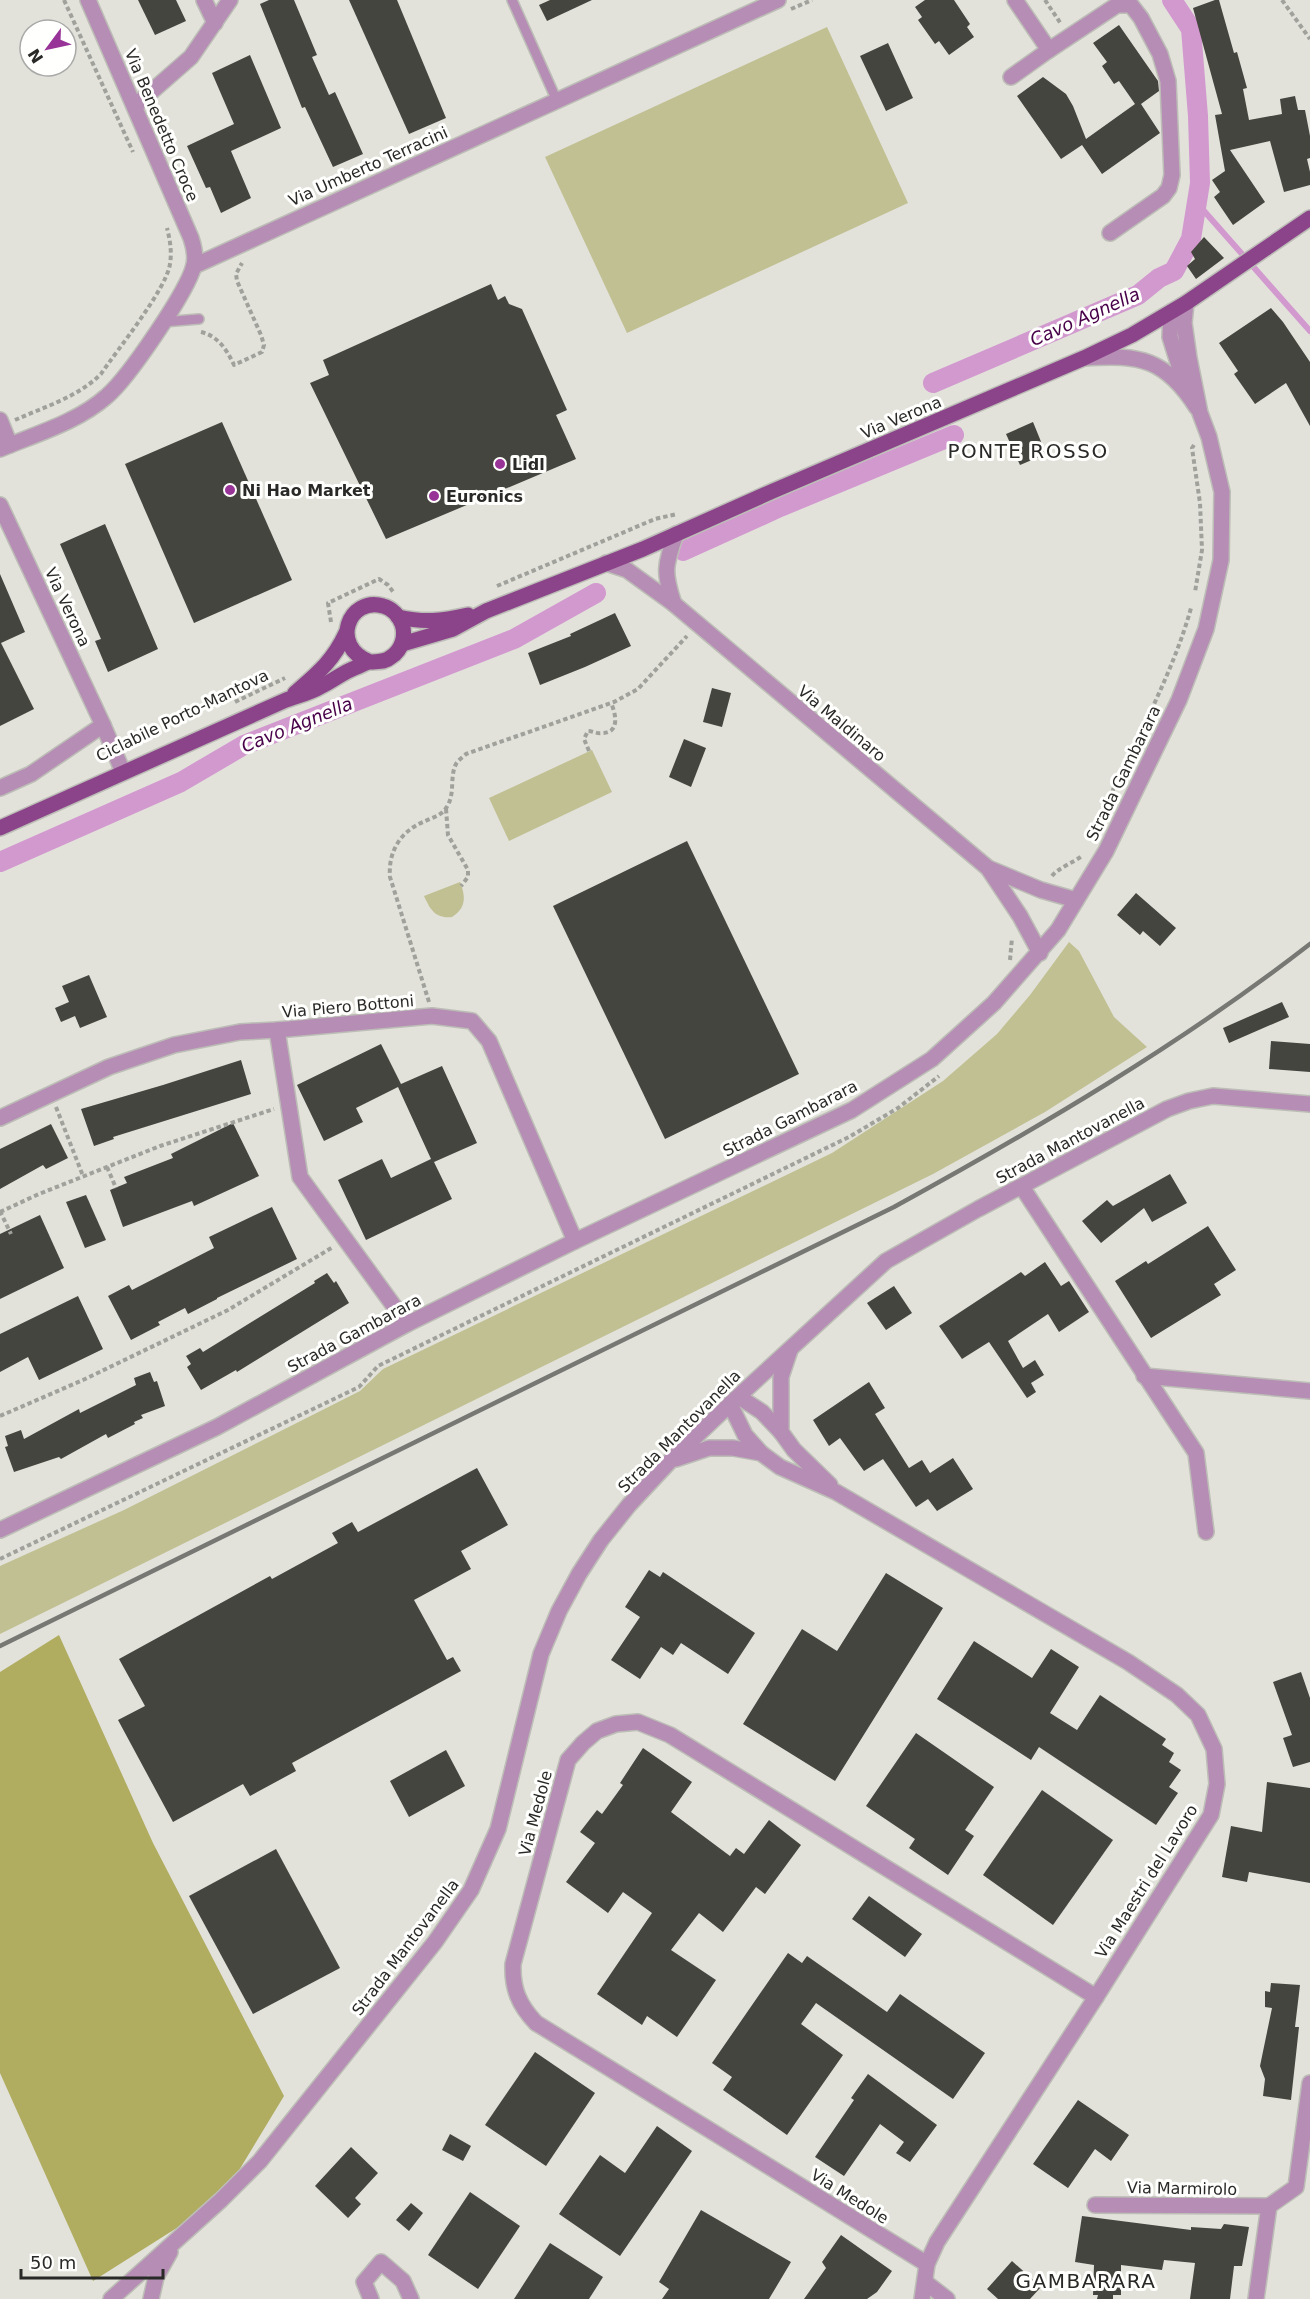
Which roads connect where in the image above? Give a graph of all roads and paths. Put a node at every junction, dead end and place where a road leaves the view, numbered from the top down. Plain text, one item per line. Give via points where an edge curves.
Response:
1 (64, 0) edge
2 (88, 0) edge
3 (204, 0) edge
4 (230, 0) edge
5 (512, 0) edge
6 (778, 0) edge
7 (812, 0) edge
8 (1015, 0) edge
9 (1045, 0) edge
10 (1282, 0) edge
11 (790, 10) dead end
12 (215, 23) junction
13 (1070, 36) junction
14 (1310, 39) edge
15 (1049, 50) junction
16 (1011, 77) dead end
17 (557, 101) junction
18 (135, 105) junction
19 (136, 159) dead end
20 (1310, 218) edge
21 (165, 222) dead end
22 (1110, 233) dead end
23 (249, 259) dead end
24 (194, 266) junction
25 (1186, 303) junction
26 (1171, 312) junction
27 (199, 319) dead end
28 (163, 322) junction
29 (193, 334) dead end
30 (1084, 358) junction
31 (1189, 395) junction
32 (66, 397) junction
33 (1200, 413) junction
34 (76, 417) junction
35 (1, 423) edge
36 (1208, 432) junction
37 (5, 447) edge
38 (0, 505) edge
39 (676, 534) junction
40 (606, 564) junction
41 (328, 603) dead end
42 (674, 603) junction
43 (486, 611) junction
44 (398, 616) junction
45 (697, 624) junction
46 (329, 631) dead end
47 (346, 633) junction
48 (402, 645) junction
49 (370, 662) junction
50 (291, 675) dead end
51 (286, 700) junction
52 (610, 703) junction
53 (230, 705) dead end
54 (103, 725) junction
55 (589, 751) dead end
56 (123, 772) junction
57 (0, 788) edge
58 (1111, 805) dead end
59 (446, 809) junction
60 (0, 828) edge
61 (1087, 850) dead end
62 (988, 868) junction
63 (461, 886) dead end
64 (1041, 890) junction
65 (1076, 900) junction
66 (1020, 916) junction
67 (1040, 953) junction
68 (1008, 967) dead end
69 (432, 1016) junction
70 (277, 1030) junction
71 (945, 1072) dead end
72 (51, 1094) junction
73 (1310, 1104) edge
74 (289, 1106) junction
75 (0, 1118) edge
76 (107, 1167) junction
77 (83, 1176) junction
78 (1022, 1187) junction
79 (116, 1188) dead end
80 (0, 1212) edge
81 (11, 1234) dead end
82 (575, 1241) junction
83 (328, 1251) dead end
84 (407, 1324) junction
85 (790, 1348) junction
86 (1144, 1376) junction
87 (1310, 1391) edge
88 (734, 1401) junction
89 (0, 1416) edge
90 (781, 1432) junction
91 (761, 1453) junction
92 (671, 1460) junction
93 (836, 1492) junction
94 (0, 1530) edge
95 (1206, 1532) dead end
96 (0, 1559) edge
97 (1096, 1997) junction
98 (1310, 2083) edge
99 (1095, 2205) dead end
100 (1269, 2206) junction
101 (176, 2241) junction
102 (927, 2264) junction
103 (925, 2282) junction
104 (117, 2297) edge
105 (151, 2299) edge
106 (371, 2299) edge
107 (411, 2299) edge
108 (922, 2299) edge
109 (947, 2299) edge
110 (1256, 2299) edge

1 - 19 path
2 - 18 street, Via Benedetto Croce
3 - 12 street
4 - 12 street
5 - 17 lane
6 - 17 street, Via Umberto Terracini
7 - 11 path
8 - 15 street
9 - 13 path
10 - 14 path
12 - 18 street via 191,57
13 - 15 street
13 - 22 street via 1117,5 1131,5 1160,54 1168,81 1172,175 1169,188
15 - 16 street
17 - 24 street, Via Umberto Terracini
18 - 24 street, Via Benedetto Croce via 191,238
20 - 25 main road, Via Verona
21 - 32 path via 171,245 170,266 154,298 100,374
23 - 29 path via 236,274 261,335 262,352 234,364 226,348 213,337 204,332
24 - 28 street
25 - 26 main road, Via Verona
25 - 33 street, Strada Gambarara via 1184,323
26 - 30 main road, Via Verona
26 - 31 street, Strada Gambarara via 1170,337
27 - 28 lane
28 - 34 street via 120,383
30 - 31 street, Strada Gambarara via 1142,359 1171,375
30 - 39 main road, Via Verona
31 - 33 street, Strada Gambarara
32 - 34 path
32 - 35 path
33 - 36 street, Strada Gambarara
34 - 37 street
35 - 37 street
36 - 58 path via 1192,448 1202,550 1193,601 1160,690 1113,787
36 - 65 street, Strada Gambarara via 1222,492 1221,560 1206,629 1179,700 1140,783
38 - 54 street, Via Verona
39 - 40 main road, Via Verona
39 - 42 street via 665,564
40 - 42 street, Via Maldinaro via 627,570
40 - 43 main road, Via Verona
41 - 46 path
42 - 45 street, Via Maldinaro
43 - 44 main road, Via Verona via 428,622
43 - 48 main road, Via Verona via 453,629
44 - 47 main road, Via Verona via 382,606 361,608 352,616
44 - 48 main road via 404,635
45 - 52 path via 638,689
45 - 62 street, Via Maldinaro
47 - 49 main road via 353,652
47 - 51 main road, Via Verona via 324,669
48 - 49 main road, Via Verona via 385,661
49 - 51 main road, Via Verona
50 - 53 path, Ciclabile Porto-Mantova
51 - 56 main road, Via Verona
52 - 55 path via 616,724 604,734 585,734
52 - 59 path via 466,754 456,763 453,795
54 - 56 street, Via Verona
54 - 57 street via 31,774
56 - 60 main road, Via Verona
59 - 63 path via 448,835 468,870
59 - 69 path via 405,834 392,852 389,866 393,891
61 - 64 path via 1069,866 1055,871
62 - 64 street, Via Maldinaro
62 - 66 street, Via Maldinaro
64 - 65 street, Via Maldinaro
65 - 67 street, Strada Gambarara
66 - 67 street, Via Maldinaro
66 - 68 path via 1011,927
67 - 82 street, Strada Gambarara via 994,1003 932,1059 852,1110
69 - 70 street, Via Piero Bottoni
69 - 82 street, Via Piero Bottoni via 472,1021 489,1041
70 - 72 street, Via Piero Bottoni via 240,1032 174,1045 109,1067
70 - 74 street
71 - 96 path via 898,1108 849,1137 378,1366 359,1387
72 - 75 street, Via Piero Bottoni
72 - 77 path
73 - 78 street, Strada Mantovanella via 1214,1096 1189,1101
74 - 76 path via 210,1128
74 - 84 street via 300,1178
76 - 77 path
76 - 79 path
77 - 80 path
78 - 85 street, Strada Mantovanella via 886,1261
78 - 86 street
80 - 81 path
82 - 84 street, Strada Gambarara
83 - 89 path via 228,1310
84 - 94 street, Strada Gambarara via 217,1427
85 - 88 street, Strada Mantovanella
85 - 90 street via 781,1377
86 - 87 street
86 - 95 street via 1196,1453
88 - 90 street via 762,1412
88 - 91 street via 745,1435
88 - 92 street, Strada Mantovanella
90 - 93 street
91 - 92 street via 709,1448
91 - 93 street via 780,1467
92 - 101 street, Strada Mantovanella via 602,1540 560,1611 541,1654 498,1829 471,1890 414,1969 260,2161
93 - 97 street, Via Maestri del Lavoro via 1128,1662 1177,1695 1198,1715 1214,1749 1217,1784 1211,1815
97 - 102 street, Via Maestri del Lavoro via 936,2242
97 - 102 street, Via Medole via 670,1735 638,1722 616,1724 597,1731 568,1760 513,1964 515,1994 524,2010 536,2022
98 - 100 street via 1296,2187
99 - 100 street, Via Marmirolo
100 - 110 street
101 - 104 street, Strada Mantovanella
101 - 105 street via 156,2277
102 - 103 street, Via Maestri del Lavoro
103 - 108 street, Via Maestri del Lavoro
103 - 109 street
106 - 107 street via 364,2282 381,2262 403,2281

